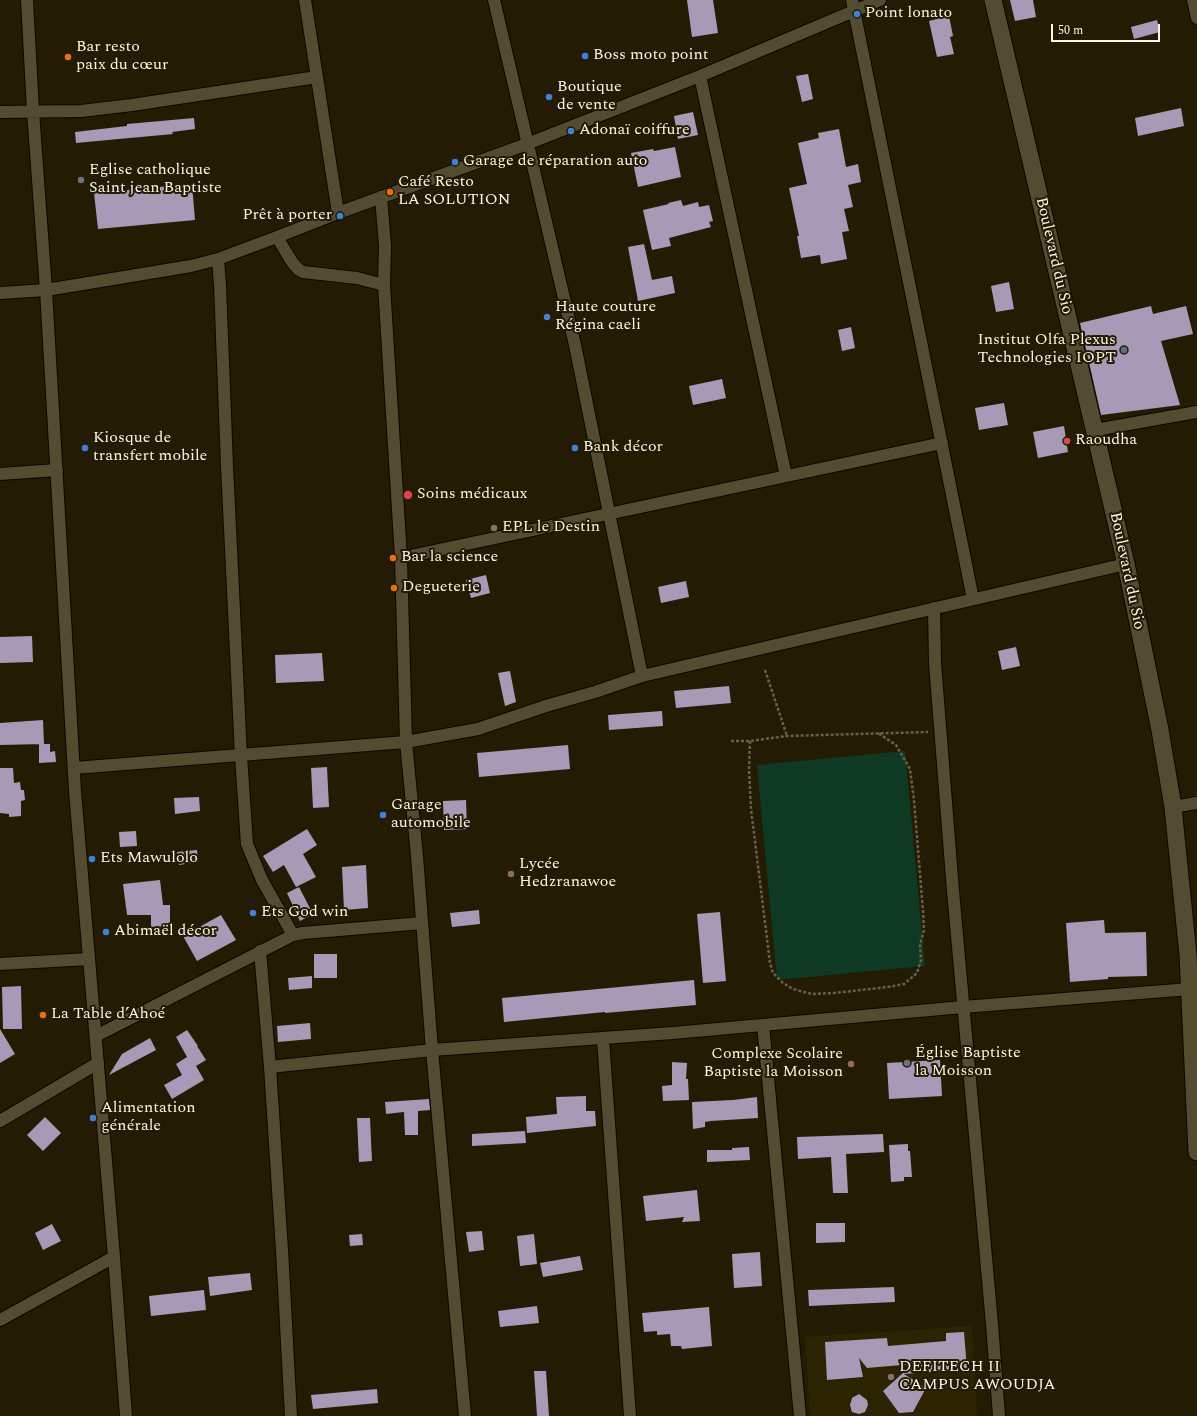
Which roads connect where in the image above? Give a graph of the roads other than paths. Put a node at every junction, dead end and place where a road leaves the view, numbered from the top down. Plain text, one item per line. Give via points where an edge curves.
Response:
1 (27, 0) edge
2 (305, 0) edge
3 (494, 0) edge
4 (880, 0) edge
5 (993, 0) edge
6 (1193, 0) edge
7 (853, 5) edge
8 (1197, 18) edge
9 (700, 76) junction
10 (317, 77) junction
11 (33, 111) junction
12 (0, 112) edge
13 (527, 144) junction
14 (382, 197) junction
15 (338, 212) junction
16 (277, 237) junction
17 (218, 259) junction
18 (384, 284) junction
19 (46, 290) junction
20 (0, 293) edge
21 (1197, 412) edge
22 (1095, 430) junction
23 (942, 443) junction
24 (57, 470) junction
25 (0, 474) edge
26 (786, 476) junction
27 (609, 514) junction
28 (401, 558) junction
29 (1126, 564) junction
30 (973, 599) junction
31 (934, 608) junction
32 (642, 676) junction
33 (406, 742) junction
34 (241, 756) junction
35 (74, 768) junction
36 (1197, 804) edge
37 (1173, 807) junction
38 (422, 923) junction
39 (293, 935) junction
40 (260, 951) junction
41 (1192, 954) edge
42 (89, 959) junction
43 (0, 964) edge
44 (1190, 989) junction
45 (963, 1007) junction
46 (763, 1025) junction
47 (96, 1036) junction
48 (603, 1039) junction
49 (432, 1050) junction
50 (98, 1063) junction
51 (270, 1067) junction
52 (0, 1121) edge
53 (1197, 1152) edge
54 (114, 1257) junction
55 (0, 1320) edge
56 (126, 1416) edge
57 (290, 1416) edge
58 (465, 1416) edge
59 (630, 1416) edge
60 (800, 1416) edge
61 (999, 1416) edge

1 - 11 street
2 - 10 street
3 - 13 street
4 - 7 street
5 - 22 street, Boulevard du Sio
6 - 8 street
7 - 9 street
7 - 23 street
9 - 13 street
9 - 26 street
10 - 11 street via 125,106 81,111
10 - 15 street
11 - 12 street
11 - 19 street
13 - 14 street
13 - 27 street via 575,345
14 - 15 street
14 - 18 street
15 - 16 street
16 - 17 street
16 - 18 street via 292,262 303,272
17 - 19 street via 191,266
17 - 34 street
18 - 28 street
19 - 20 street
19 - 24 street
21 - 22 street
22 - 29 street, Boulevard du Sio
23 - 26 street
23 - 30 street
24 - 25 street
24 - 35 street
26 - 27 street
27 - 28 street
27 - 32 street
28 - 33 street
29 - 30 street
29 - 37 street, Boulevard du Sio
30 - 31 street
31 - 32 street
31 - 45 street via 935,663
32 - 33 street via 478,729
33 - 34 street
33 - 38 street
34 - 35 street
34 - 39 street via 247,844 262,880
35 - 42 street
36 - 37 street
37 - 41 street, Boulevard du Sio
38 - 39 street
38 - 49 street
39 - 40 street
40 - 47 street
40 - 51 street
41 - 44 street, Boulevard du Sio
42 - 43 street
42 - 47 street
44 - 45 street
44 - 53 street, Boulevard du Sio
45 - 46 street
45 - 61 street
46 - 48 street
46 - 60 street
47 - 50 street
48 - 49 street
48 - 59 street
49 - 51 street
49 - 58 street
50 - 52 street
50 - 54 street
51 - 57 street
54 - 55 street
54 - 56 street

